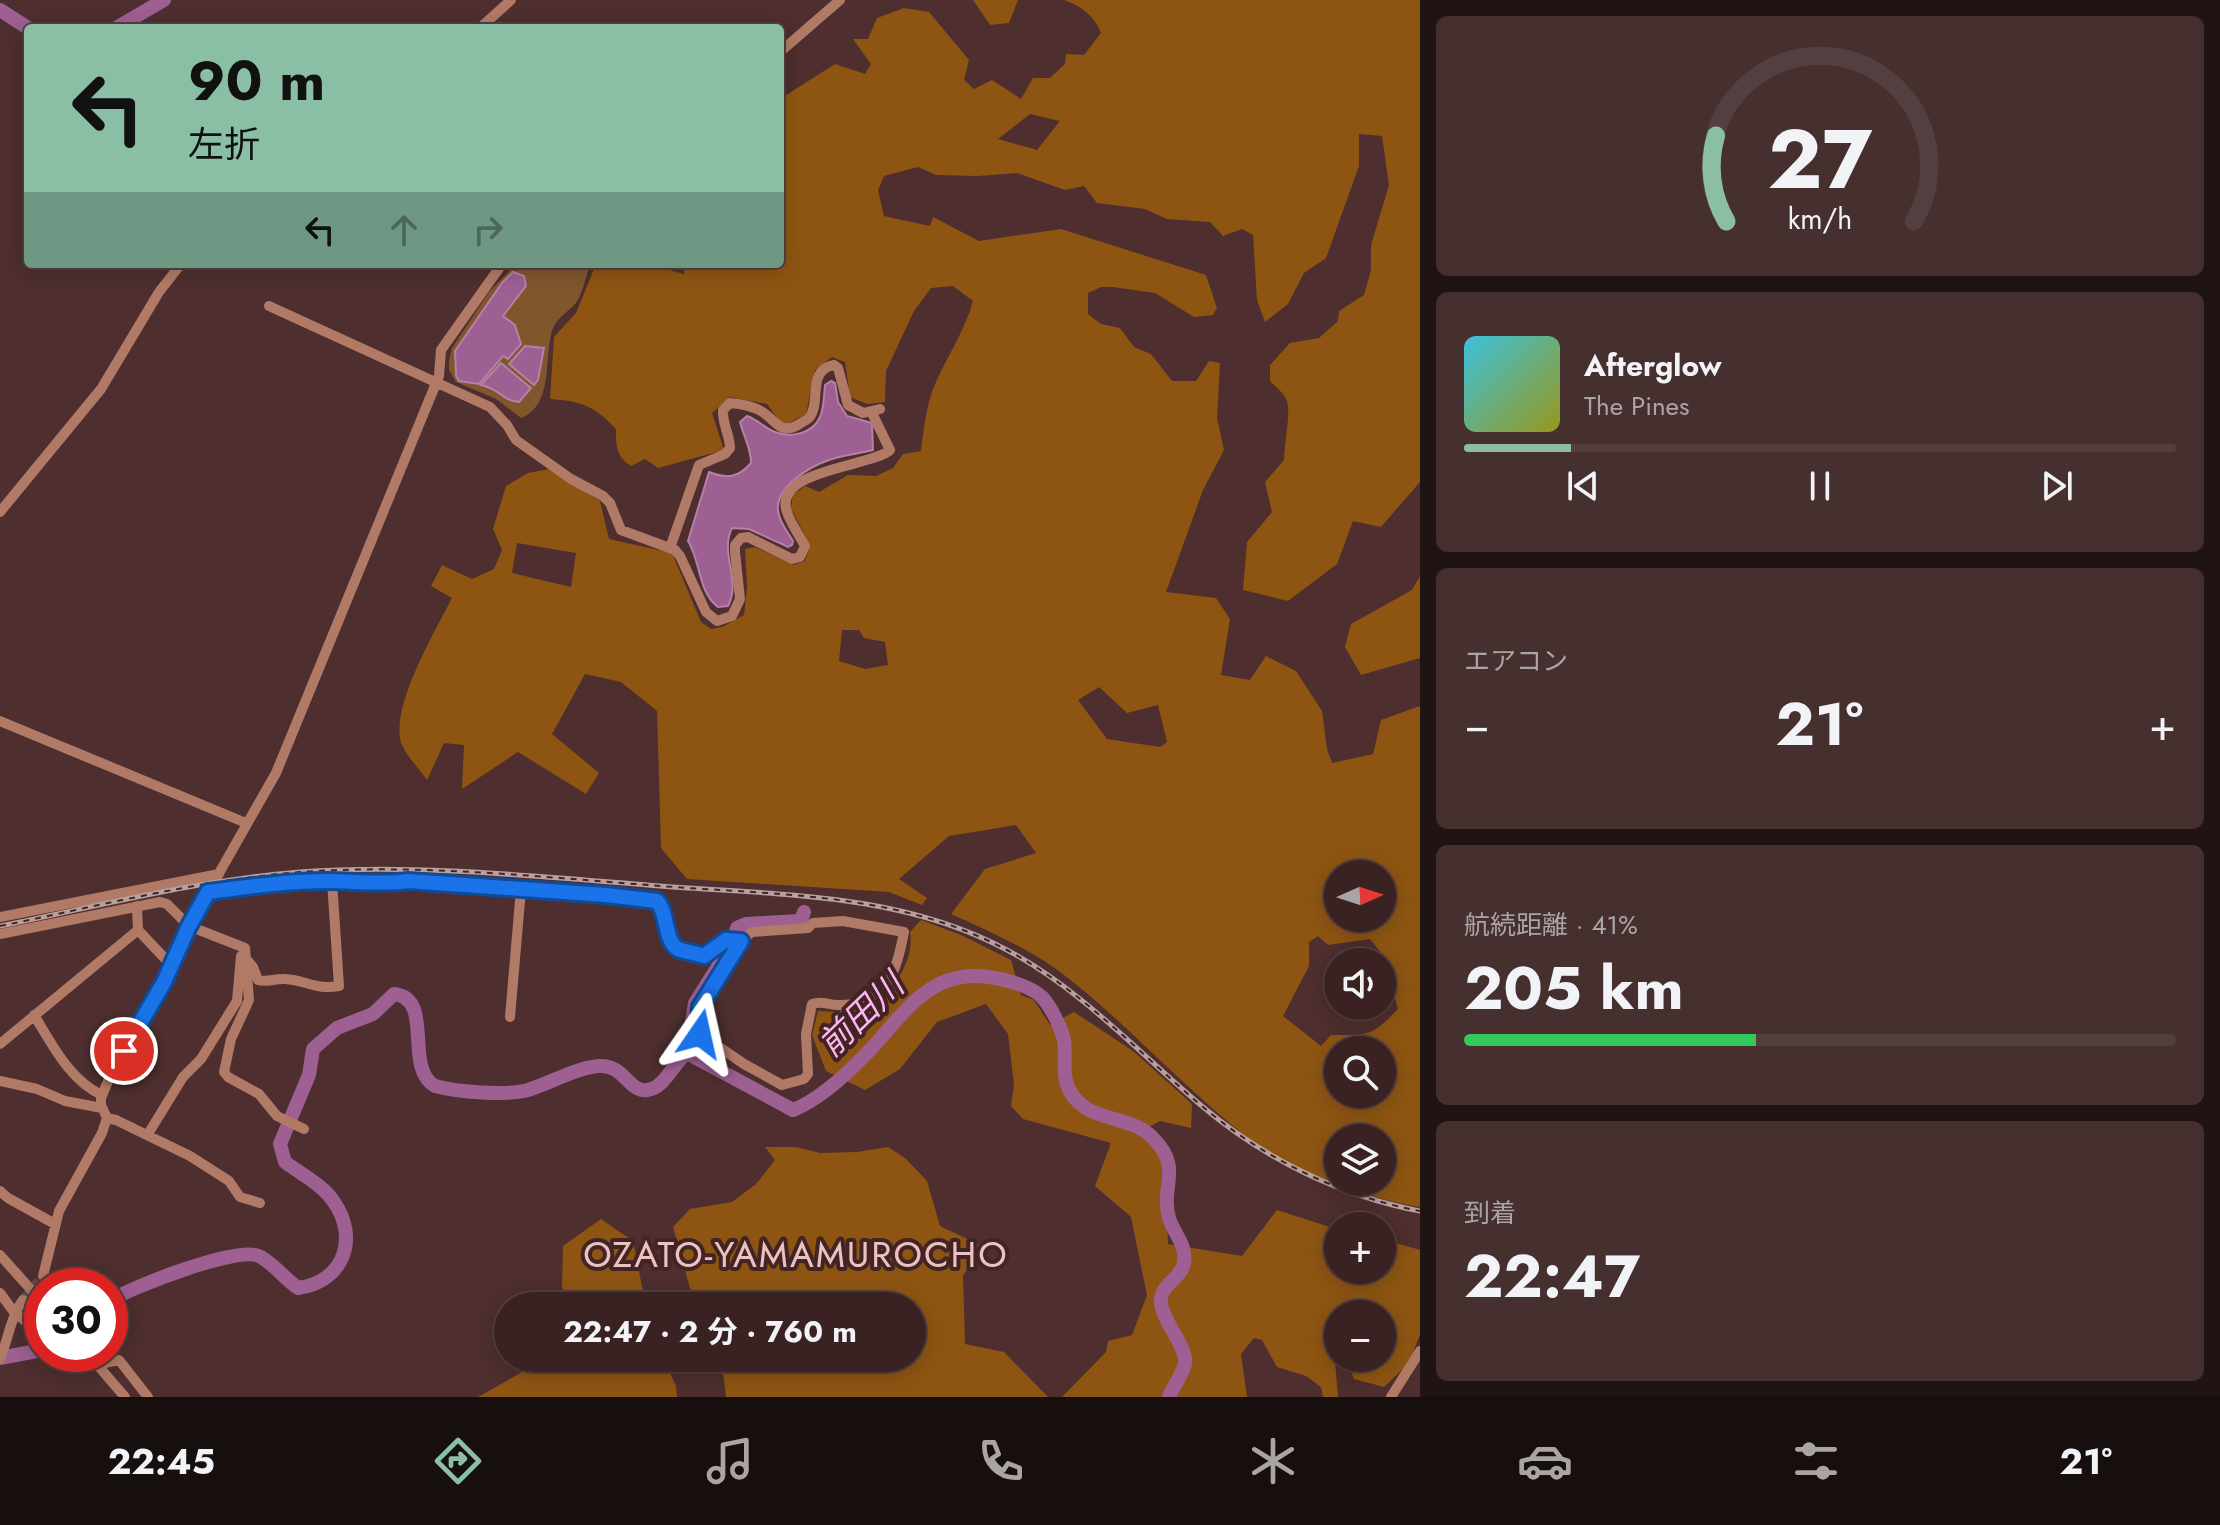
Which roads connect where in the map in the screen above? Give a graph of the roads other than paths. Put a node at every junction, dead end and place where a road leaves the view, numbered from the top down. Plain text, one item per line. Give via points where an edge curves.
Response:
1 (511, 0) edge
2 (840, 0) edge
3 (484, 24) edge
4 (784, 49) edge
5 (178, 268) edge
6 (499, 268) edge
7 (269, 306) dead end
8 (435, 384) junction
9 (0, 512) edge
10 (670, 548) junction
11 (0, 721) edge
12 (246, 823) junction
13 (219, 874) junction
14 (332, 881) junction
15 (521, 889) junction
16 (208, 892) junction
17 (137, 906) junction
18 (0, 917) edge
19 (189, 926) junction
20 (138, 930) junction
21 (0, 934) edge
22 (736, 940) junction
23 (243, 947) junction
24 (246, 959) junction
25 (171, 965) junction
26 (34, 1015) junction
27 (510, 1017) dead end
28 (0, 1044) edge
29 (0, 1081) edge
30 (102, 1095) junction
31 (105, 1113) junction
32 (300, 1127) dead end
33 (148, 1134) junction
34 (0, 1191) edge
35 (260, 1203) dead end
36 (55, 1224) junction
37 (0, 1255) edge
38 (45, 1268) tunnel mouth
39 (24, 1282) edge
40 (0, 1293) edge
41 (23, 1300) tunnel mouth
42 (14, 1312) junction
43 (24, 1320) edge
44 (1420, 1351) edge
45 (0, 1359) edge
46 (128, 1371) edge
47 (103, 1372) edge
48 (125, 1397) edge
49 (148, 1397) edge
50 (1391, 1397) edge

1 - 3 street
2 - 4 street
5 - 9 street via 101,389
6 - 8 street via 441,350
7 - 8 street
8 - 10 street via 490,407 516,440 603,496 621,530
8 - 12 street via 276,773
10 - 10 street via 680,556 706,612 717,621 732,616 740,599 735,545 748,537 792,559 800,557 805,546 786,511 789,494 833,467 886,454 890,450 876,411 863,413 848,405 834,365 822,370 817,380 809,418 789,429 780,429 762,411 730,403 723,410 730,448 699,465
11 - 12 street
12 - 13 street
13 - 16 street
13 - 18 street
14 - 15 street
14 - 16 street
14 - 24 street via 339,986 287,979 262,982
15 - 22 street via 653,899 661,903 675,947 704,956
15 - 27 street
16 - 19 street
17 - 19 street via 165,902
17 - 20 street
17 - 21 street
19 - 23 street
19 - 25 street
20 - 25 street
20 - 26 street
22 - 22 street via 700,1007 700,1034 782,1085 808,1074 806,1034 813,1002 859,1002 882,991 893,976 904,932 839,921 752,932
23 - 24 street
23 - 33 street via 237,1001
24 - 32 street via 249,1000 231,1039 224,1072 259,1094 277,1116
25 - 30 street
26 - 28 street
26 - 30 street via 76,1076
29 - 31 street
30 - 31 street
31 - 33 street
31 - 36 street via 102,1133
33 - 35 street via 222,1176 240,1197
34 - 36 street
36 - 38 street
37 - 39 street, bridge
40 - 42 street
41 - 42 street
42 - 43 street
42 - 45 street
44 - 50 street
46 - 49 street
47 - 48 street, bridge

